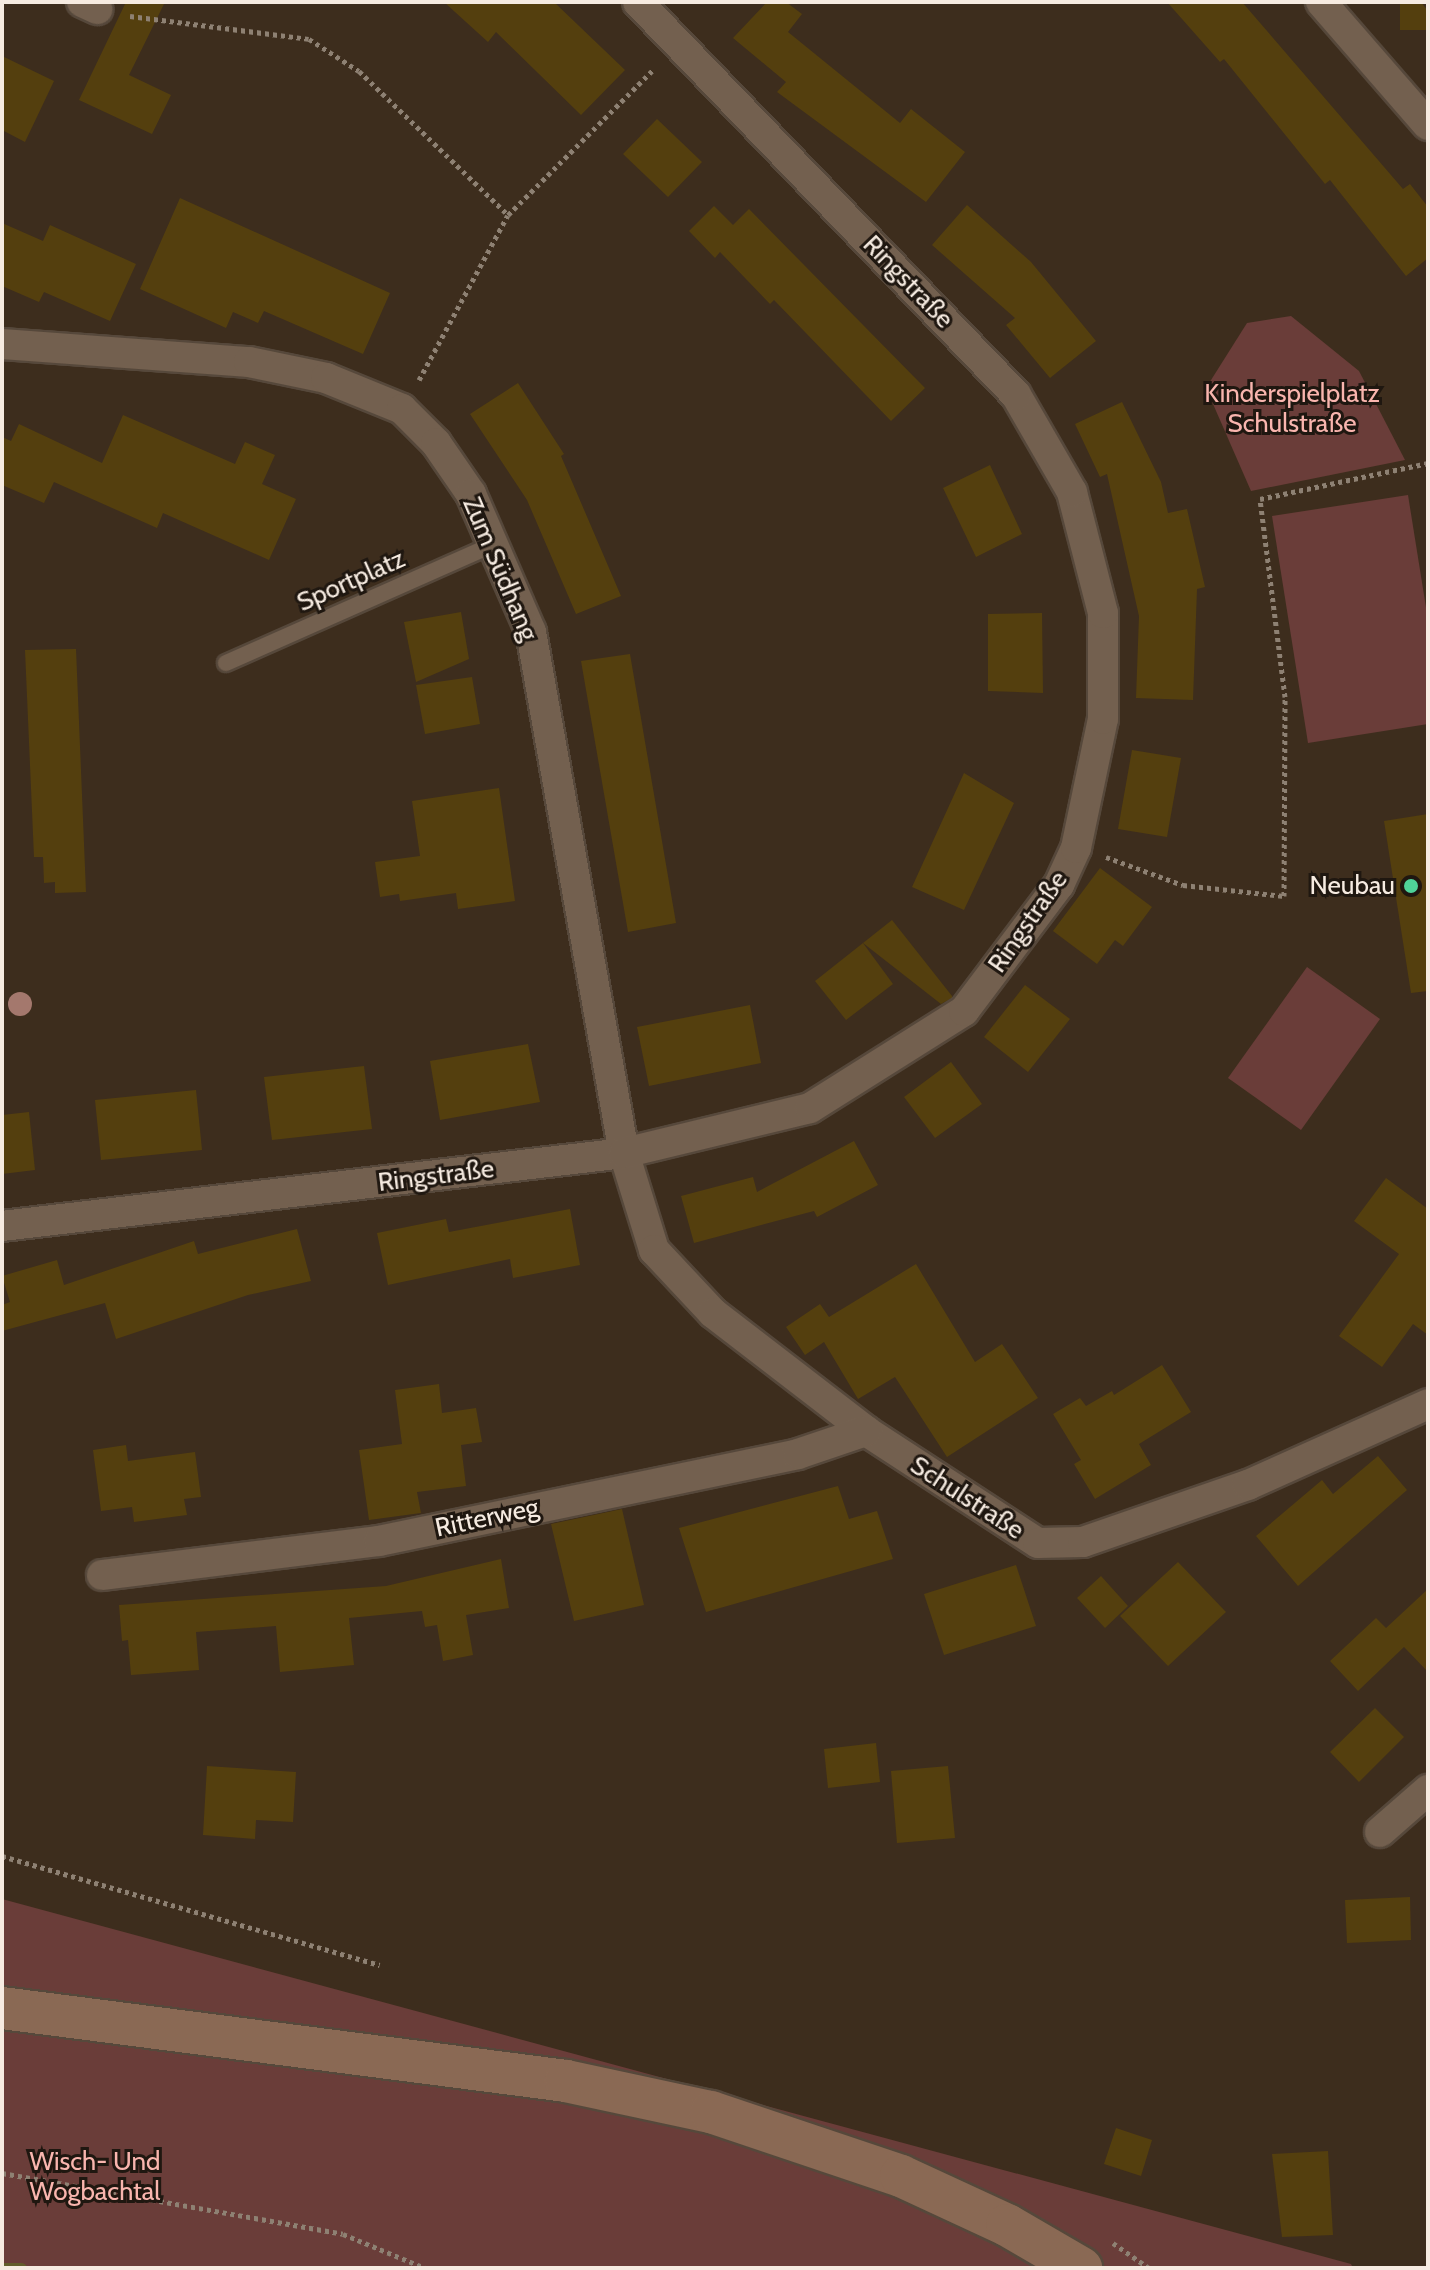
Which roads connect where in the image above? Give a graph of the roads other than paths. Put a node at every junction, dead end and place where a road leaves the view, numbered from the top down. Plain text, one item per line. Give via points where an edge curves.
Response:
1 (638, 2) edge
2 (1321, 2) edge
3 (1428, 125) edge
4 (2, 344) edge
5 (494, 544) junction
6 (226, 663) dead end
7 (624, 1153) junction
8 (2, 1226) edge
9 (1428, 1404) edge
10 (866, 1431) junction
11 (102, 1575) dead end
12 (1428, 1790) edge
13 (1380, 1832) dead end
14 (2, 2008) edge
15 (1081, 2268) edge

1 - 7 street, Ringstraße via 1016,395 1072,492 1103,613 1103,719 1076,848 1059,885 964,1011 810,1108
2 - 3 street
4 - 5 street, Zum Südhang via 249,362 326,378 402,409 436,443 471,494
5 - 6 lane, Sportplatz
5 - 7 street, Zum Südhang via 531,632
7 - 8 street, Ringstraße
7 - 10 street, Schulstraße via 654,1250 713,1313
9 - 10 street, Schulstraße via 1248,1485 1083,1542 1038,1543
10 - 11 street, Ritterweg via 798,1454 379,1541
12 - 13 street
14 - 15 main road via 566,2081 711,2112 901,2176 1007,2225

